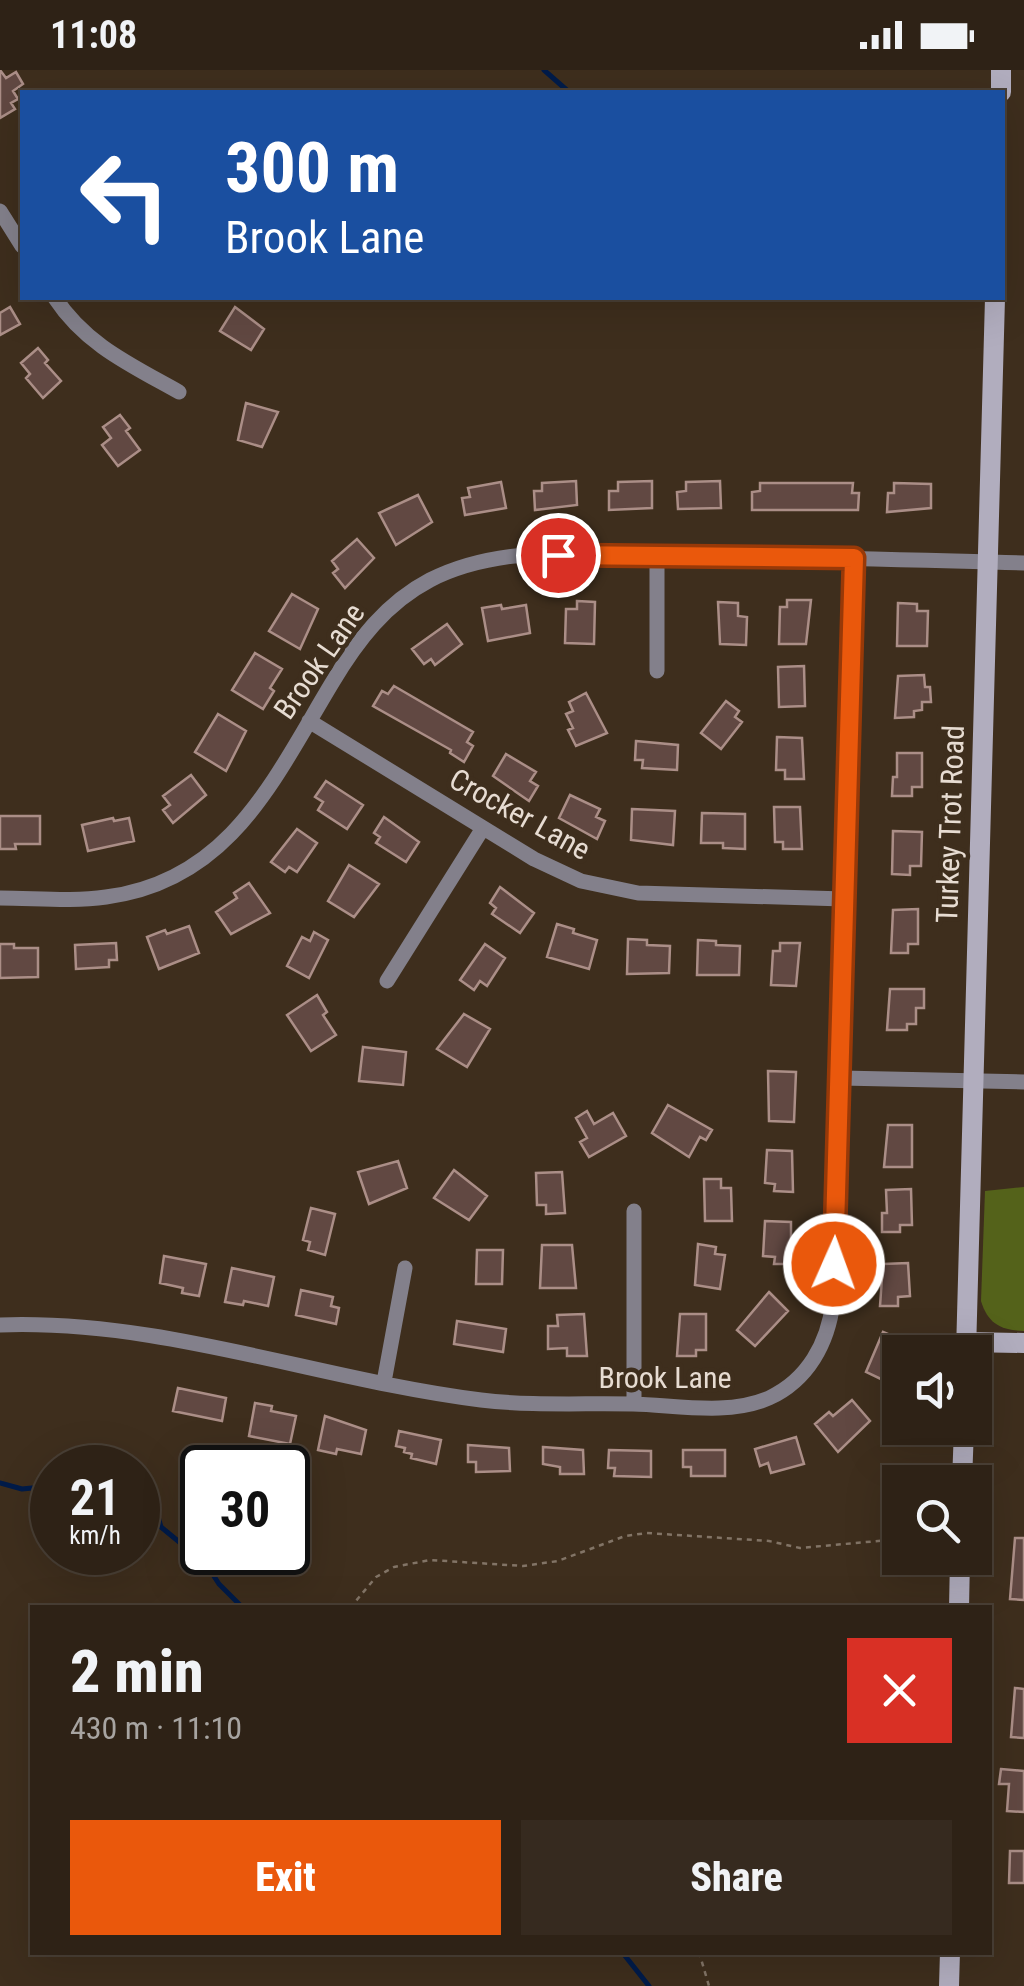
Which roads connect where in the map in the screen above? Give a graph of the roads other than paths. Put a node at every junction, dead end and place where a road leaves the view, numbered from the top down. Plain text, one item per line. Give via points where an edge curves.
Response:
1 (2, 220) edge
2 (20, 243) edge
3 (57, 300) edge
4 (995, 300) edge
5 (179, 392) dead end
6 (658, 556) junction
7 (854, 558) junction
8 (988, 562) junction
9 (1024, 563) edge
10 (657, 671) dead end
11 (309, 721) junction
12 (483, 828) junction
13 (0, 898) edge
14 (844, 899) junction
15 (387, 980) dead end
16 (840, 1078) junction
17 (973, 1080) junction
18 (1024, 1082) edge
19 (634, 1211) dead end
20 (405, 1268) dead end
21 (0, 1324) edge
22 (966, 1335) edge
23 (1024, 1344) edge
24 (992, 1346) edge
25 (384, 1382) junction
26 (634, 1404) junction
27 (960, 1575) edge
28 (959, 1605) edge
29 (950, 1955) edge
30 (950, 1986) edge

1 - 2 street
3 - 5 street via 92,342
4 - 8 street, Turkey Trot Road
6 - 7 street, Brook Lane
6 - 10 street
6 - 11 street, Brook Lane via 510,556 430,580 369,628
7 - 8 street, Brook Lane
7 - 14 street, Brook Lane
8 - 9 street, Brook Lane
8 - 17 street, Turkey Trot Road
11 - 12 street, Crocker Lane
11 - 13 street, Brook Lane via 249,816 181,874 103,898
12 - 14 street, Crocker Lane via 564,875 614,890
12 - 15 street
14 - 16 street, Brook Lane
16 - 17 street
16 - 26 street, Brook Lane via 833,1302 811,1364 782,1390 732,1408
17 - 18 street
17 - 22 street, Turkey Trot Road
19 - 26 street
20 - 25 street
21 - 25 street, Brook Lane via 105,1328
23 - 24 street
25 - 26 street, Brook Lane via 480,1400
27 - 28 street
29 - 30 street

